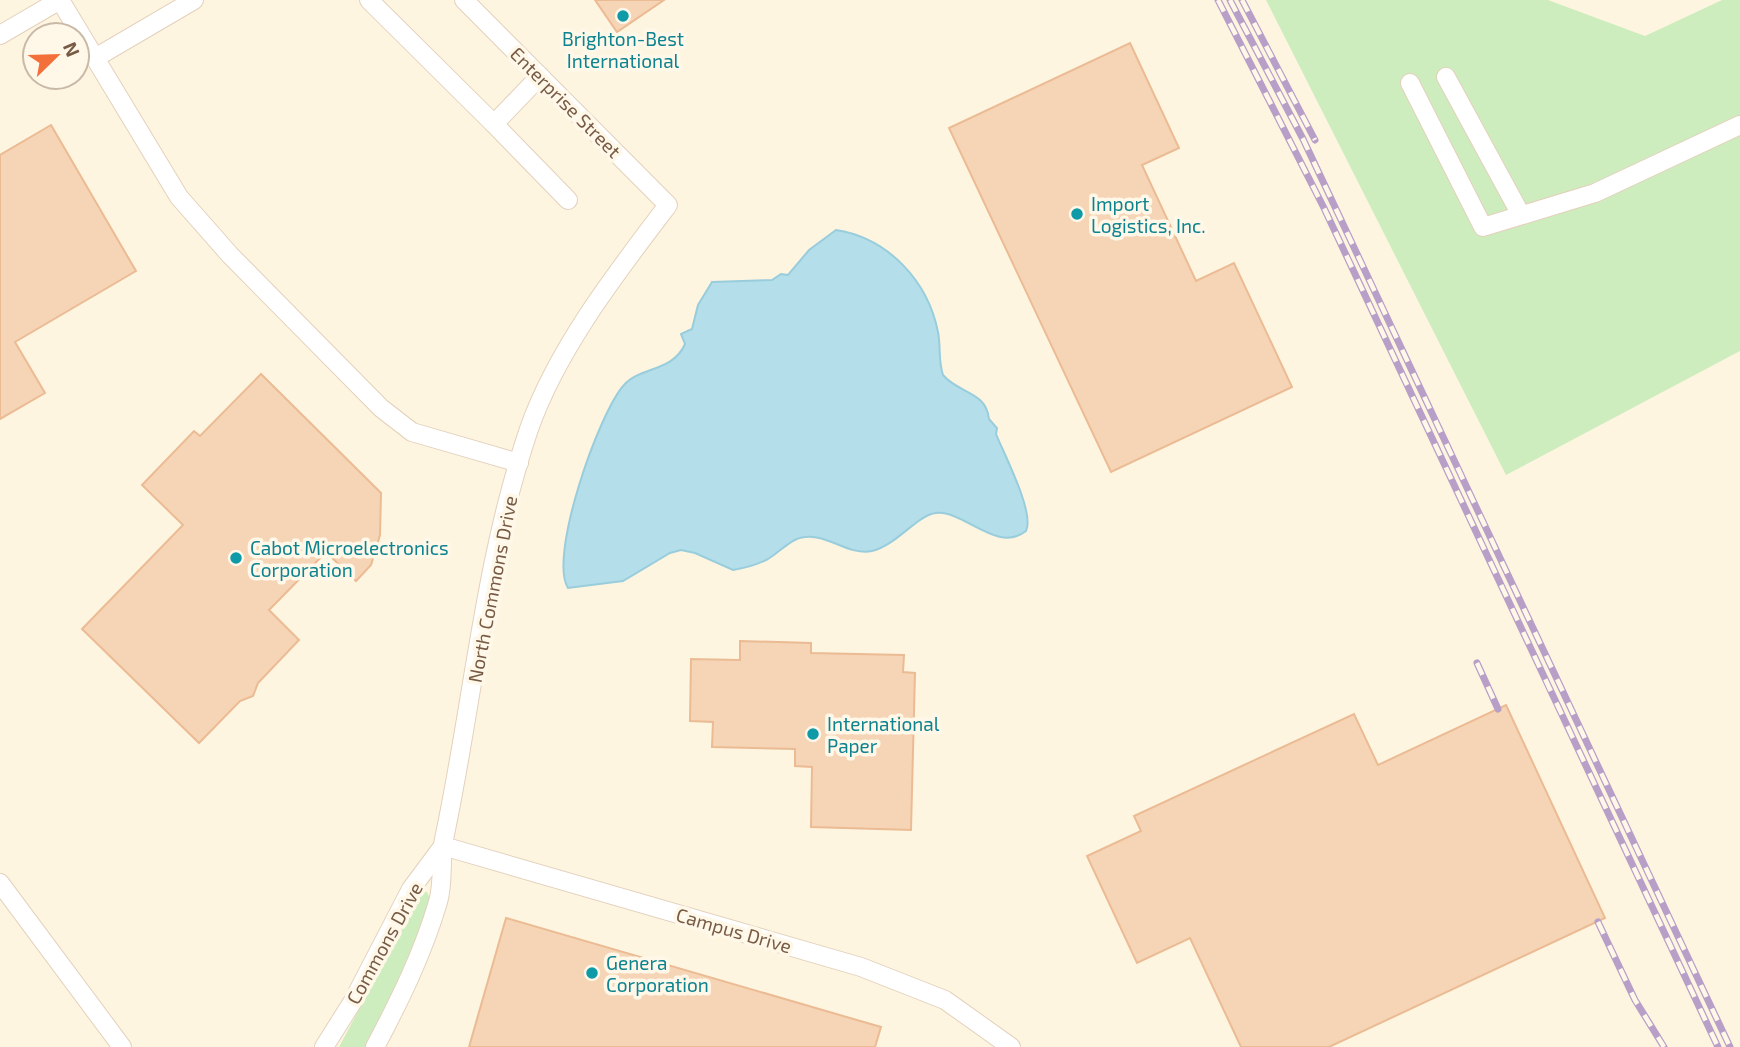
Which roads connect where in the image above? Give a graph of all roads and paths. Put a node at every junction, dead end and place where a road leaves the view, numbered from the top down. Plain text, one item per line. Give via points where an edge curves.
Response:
1 (60, 0) edge
2 (194, 0) edge
3 (369, 0) edge
4 (464, 0) edge
5 (0, 35) edge
6 (95, 58) junction
7 (540, 76) junction
8 (1446, 77) dead end
9 (1410, 83) dead end
10 (494, 124) junction
11 (1740, 125) edge
12 (568, 200) dead end
13 (668, 205) joint
14 (1521, 215) junction
15 (519, 463) junction
16 (443, 846) junction
17 (0, 883) edge
18 (122, 1047) edge
19 (324, 1047) edge
20 (375, 1047) edge
21 (1011, 1047) edge

1 - 5 street
1 - 6 street
2 - 6 street
3 - 10 street
4 - 7 street, Enterprise Street
6 - 15 street via 184,203 381,408 412,432
7 - 10 street
7 - 13 street, Enterprise Street
8 - 14 street
9 - 14 street via 1483,227
10 - 12 street
11 - 14 street via 1595,193
13 - 15 street, North Commons Drive via 587,317 530,427
15 - 16 street, North Commons Drive via 497,544
16 - 19 street, Commons Drive via 411,889
16 - 20 street, Commons Drive via 440,899 402,997
16 - 21 street, Campus Drive via 861,967 944,1000
17 - 18 street

